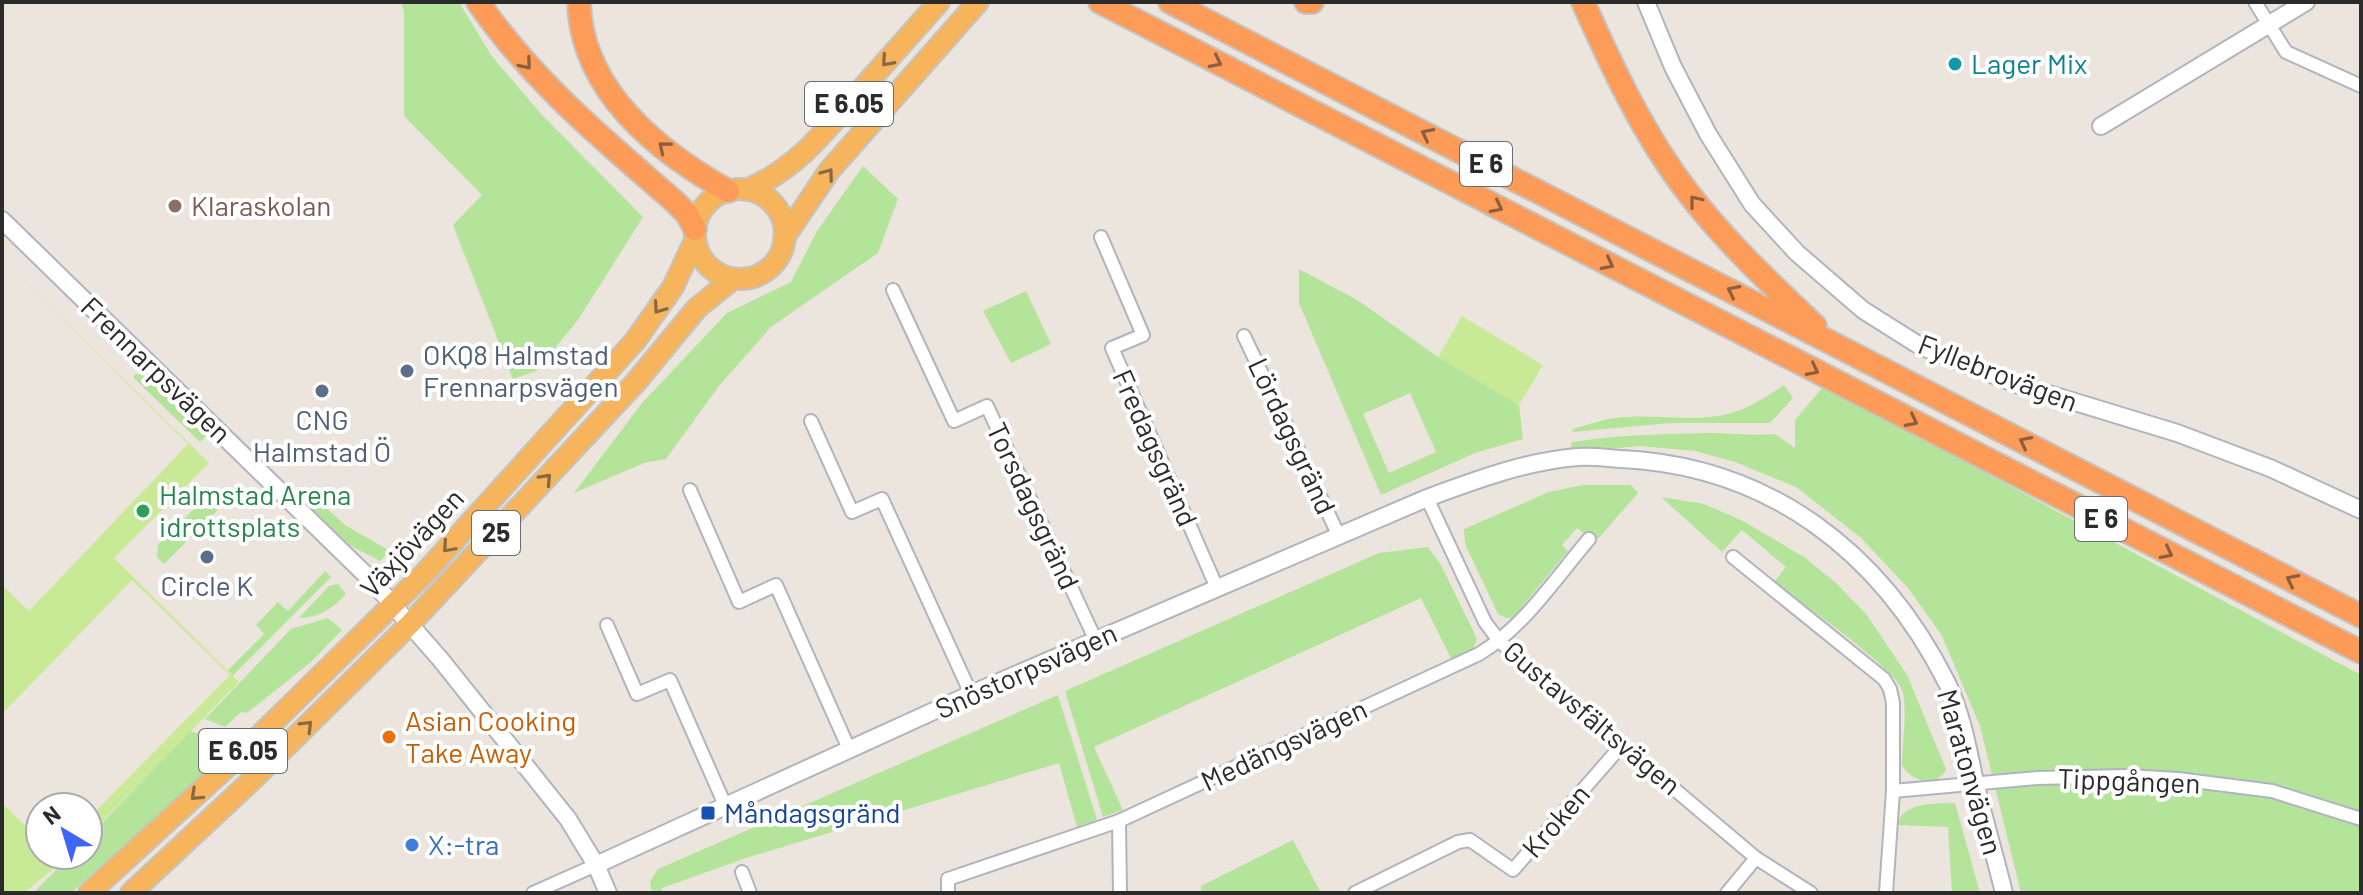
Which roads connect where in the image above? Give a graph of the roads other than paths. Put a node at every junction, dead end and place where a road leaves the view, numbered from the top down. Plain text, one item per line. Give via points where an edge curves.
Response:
1 (478, 2) edge
2 (579, 2) edge
3 (939, 2) edge
4 (1100, 2) edge
5 (1170, 2) edge
6 (1306, 2) edge
7 (1312, 2) edge
8 (1583, 2) edge
9 (1646, 2) edge
10 (2255, 2) edge
11 (2306, 2) edge
12 (976, 4) edge
13 (2268, 25) junction
14 (2361, 86) edge
15 (2101, 126) dead end
16 (737, 191) junction
17 (2, 220) edge
18 (695, 234) junction
19 (1101, 237) dead end
20 (784, 238) junction
21 (733, 279) junction
22 (893, 290) dead end
23 (1244, 336) dead end
24 (1831, 342) junction
25 (811, 421) dead end
26 (1525, 466) joint
27 (690, 490) dead end
28 (1427, 498) junction
29 (2361, 510) edge
30 (1339, 536) junction
31 (1589, 539) dead end
32 (1733, 557) dead end
33 (1217, 588) junction
34 (394, 606) junction
35 (2361, 616) edge
36 (410, 624) junction
37 (607, 625) dead end
38 (1096, 641) junction
39 (1500, 642) junction
40 (2361, 652) edge
41 (971, 694) junction
42 (1622, 745) junction
43 (849, 749) junction
44 (1976, 783) junction
45 (1893, 791) junction
46 (725, 805) junction
47 (2361, 819) edge
48 (1119, 821) junction
49 (1756, 858) junction
50 (596, 865) junction
51 (742, 872) dead end
52 (89, 893) edge
53 (131, 893) edge
54 (533, 893) edge
55 (608, 893) edge
56 (750, 893) edge
57 (948, 893) edge
58 (1120, 893) edge
59 (1355, 893) edge
60 (1727, 893) edge
61 (1811, 893) edge
62 (1886, 893) edge
63 (2004, 893) edge

1 -> 18 highway via 543,85 675,202
16 -> 2 highway via 708,180 643,129 606,89 584,44
3 -> 16 highway, Växjövägen / E 6.05 via 801,156 767,182
4 -> 40 highway, E 6
24 -> 5 highway, E 6
6 - 7 highway
24 -> 8 highway via 1688,193 1633,107
9 - 29 street, Fyllebrovägen via 1708,134 1752,204 1797,253 1863,310 1920,346 2019,385 2177,433
10 - 13 street
11 - 13 street
20 -> 12 highway, Växjövägen via 829,171
13 - 14 street via 2286,52
13 - 15 street
16 - 18 highway, Växjövägen via 706,205
16 - 20 highway via 762,196 775,207
17 - 34 street, Frennarpsvägen
18 - 21 highway via 701,257
18 -> 34 highway, Växjövägen / E 6.05 via 673,287 635,341
19 - 33 street, Fredagsgränd via 1143,335 1112,348
20 - 21 highway, Växjövägen via 779,256 766,270
36 -> 21 highway, Växjövägen / 25 via 636,382 697,308
22 - 38 street, Torsdagsgränd via 954,421 987,406
23 - 30 street, Lördagsgränd
35 -> 24 highway, E 6
25 - 41 street via 852,512 882,499
26 - 28 street, Snöstorpsvägen
26 - 44 street, Maratonvägen via 1580,457 1666,462 1730,479 1794,510 1861,561 1915,625 1948,686
27 - 43 street via 739,602 776,585
28 - 30 street, Snöstorpsvägen
28 - 39 street, Gustavsfältsvägen via 1485,622
30 - 33 street, Snöstorpsvägen
31 - 39 street, Medängsvägen
32 - 45 street via 1884,679 1893,703
33 - 38 street, Snöstorpsvägen
34 - 36 street, Frennarpsvägen
34 -> 52 highway, Växjövägen / E 6.05
36 - 50 street, Frennarpsvägen via 561,809
53 -> 36 highway, Växjövägen / 25
37 - 46 street via 637,694 670,680
38 - 41 street, Snöstorpsvägen
39 - 42 street, Gustavsfältsvägen
39 - 48 street, Medängsvägen
41 - 43 street, Snöstorpsvägen
42 - 49 street, Gustavsfältsvägen
42 - 59 street, Kroken via 1513,870 1470,840
43 - 46 street, Snöstorpsvägen
44 - 45 street, Tippgången
44 - 47 street, Tippgången via 2112,776 2178,779 2272,791
44 - 63 street, Maratonvägen
45 - 62 street
46 - 50 street, Snöstorpsvägen
48 - 57 street, Medängsvägen via 948,879
48 - 58 street
49 - 60 street
49 - 61 street, Gustavsfältsvägen
50 - 54 street, Snöstorpsvägen
50 - 55 street, Frennarpsvägen
51 - 56 street

